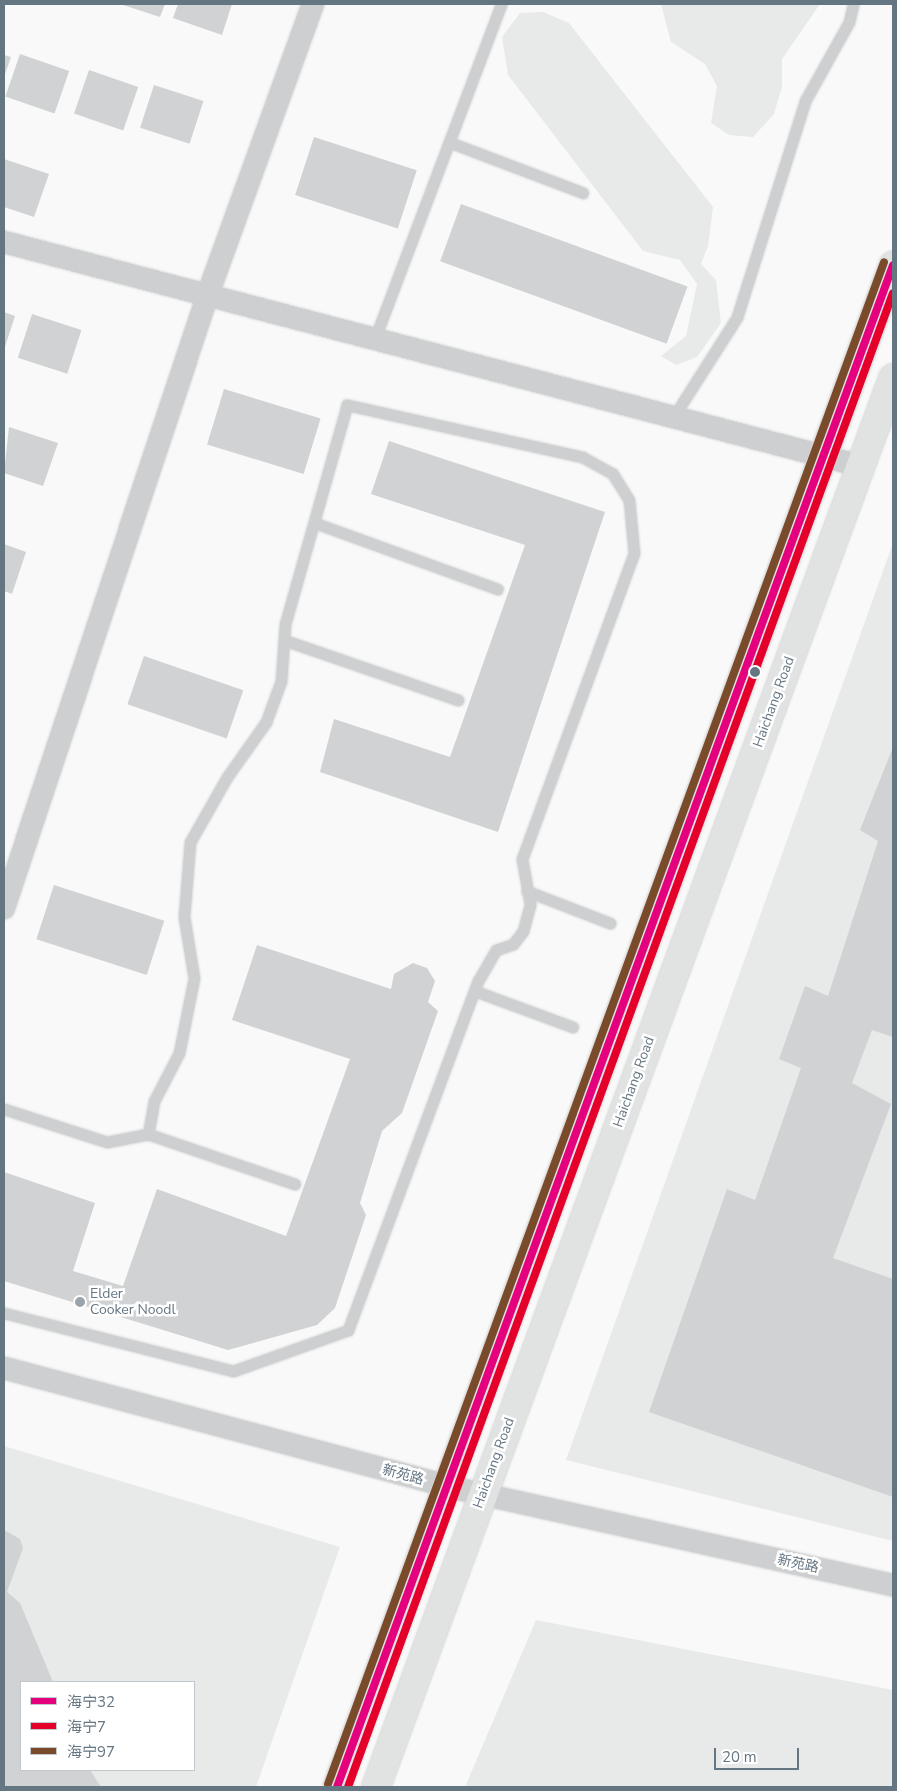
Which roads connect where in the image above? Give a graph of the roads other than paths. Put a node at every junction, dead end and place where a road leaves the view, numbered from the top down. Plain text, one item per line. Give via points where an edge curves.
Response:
1 (313, 4) edge
2 (501, 4) edge
3 (853, 4) edge
4 (449, 142) junction
5 (583, 193) dead end
6 (4, 242) edge
7 (893, 265) edge
8 (208, 294) junction
9 (375, 338) junction
10 (893, 378) edge
11 (674, 416) junction
12 (823, 455) junction
13 (861, 466) junction
14 (314, 523) junction
15 (498, 589) dead end
16 (284, 640) junction
17 (458, 700) dead end
18 (527, 891) junction
19 (4, 908) edge
20 (610, 923) dead end
21 (475, 991) junction
22 (573, 1027) dead end
23 (4, 1109) edge
24 (148, 1134) junction
25 (295, 1184) dead end
26 (4, 1313) edge
27 (4, 1368) edge
28 (450, 1487) junction
29 (482, 1495) junction
30 (893, 1585) edge
31 (338, 1787) edge
32 (376, 1787) edge

1 - 8 street
2 - 4 lane
3 - 11 lane via 849,22 805,100 737,317
4 - 5 lane
4 - 9 lane
6 - 8 street
7 - 12 main road
8 - 9 street
8 - 19 street
9 - 11 street
10 - 13 main road, Haichang Road
11 - 12 street
12 - 13 street
12 - 28 main road
13 - 29 main road, Haichang Road
14 - 15 lane
14 - 16 lane
14 - 18 lane via 347,405 582,456 613,474 629,500 634,553 522,859
16 - 17 lane
16 - 24 lane via 281,681 266,722 227,777 190,842 184,917 194,978 179,1052 154,1102
18 - 20 lane
18 - 21 lane via 530,904 523,931 513,944 496,950
21 - 22 lane
21 - 26 lane via 348,1330 233,1371
23 - 24 lane via 107,1142
24 - 25 lane
27 - 28 street, 新苑路
28 - 29 street, 新苑路
28 - 31 main road
29 - 30 street, 新苑路
29 - 32 main road, Haichang Road

